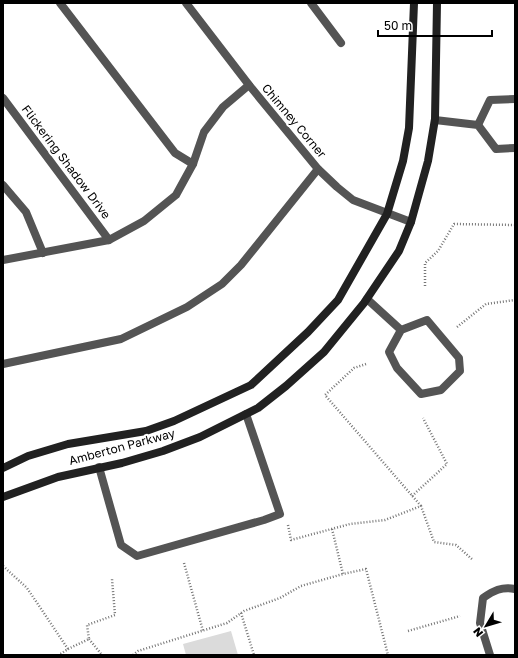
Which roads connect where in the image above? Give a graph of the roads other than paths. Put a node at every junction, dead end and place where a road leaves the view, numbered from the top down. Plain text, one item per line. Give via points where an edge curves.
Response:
1 (60, 3) edge
2 (186, 3) edge
3 (310, 3) edge
4 (414, 3) edge
5 (437, 3) edge
6 (341, 43) dead end
7 (249, 85) junction
8 (3, 98) edge
9 (515, 99) edge
10 (435, 120) junction
11 (478, 125) junction
12 (515, 148) edge
13 (193, 164) junction
14 (318, 169) junction
15 (3, 184) edge
16 (387, 214) junction
17 (411, 222) junction
18 (109, 240) junction
19 (43, 253) junction
20 (3, 260) edge
21 (367, 299) junction
22 (401, 330) junction
23 (3, 364) edge
24 (246, 414) junction
25 (99, 467) junction
26 (3, 468) edge
27 (3, 497) edge
28 (515, 590) edge
29 (490, 655) edge

1 - 13 street via 175,153
2 - 7 street, Chimney Corner
3 - 6 street
4 - 16 street, Amberton Parkway via 409,128 403,161
5 - 10 street, Amberton Parkway
7 - 13 street via 223,106 204,132
7 - 14 street, Chimney Corner
8 - 18 street, Flickering Shadow Drive
9 - 11 street via 490,100
10 - 11 street
10 - 17 street, Amberton Parkway via 428,161
11 - 12 street via 496,148
13 - 18 street via 176,195 144,221
14 - 16 street, Chimney Corner via 353,200
14 - 23 street via 241,265 222,284 187,308 121,339
15 - 19 street via 26,212
16 - 17 street, Chimney Corner
16 - 26 street, Amberton Parkway via 338,300 251,385 181,418 146,431 68,444 28,456
17 - 21 street, Amberton Parkway via 399,251
18 - 19 street
19 - 20 street
21 - 22 street
21 - 24 street, Amberton Parkway via 324,352 286,386
22 - 22 street via 389,352 397,368 421,394 441,390 460,371 459,358 427,320
24 - 25 street, Amberton Parkway via 200,437 163,451
24 - 25 street via 280,514 264,520 137,556 121,545
25 - 27 street, Amberton Parkway via 58,477
28 - 29 street via 495,590 483,598 480,624

